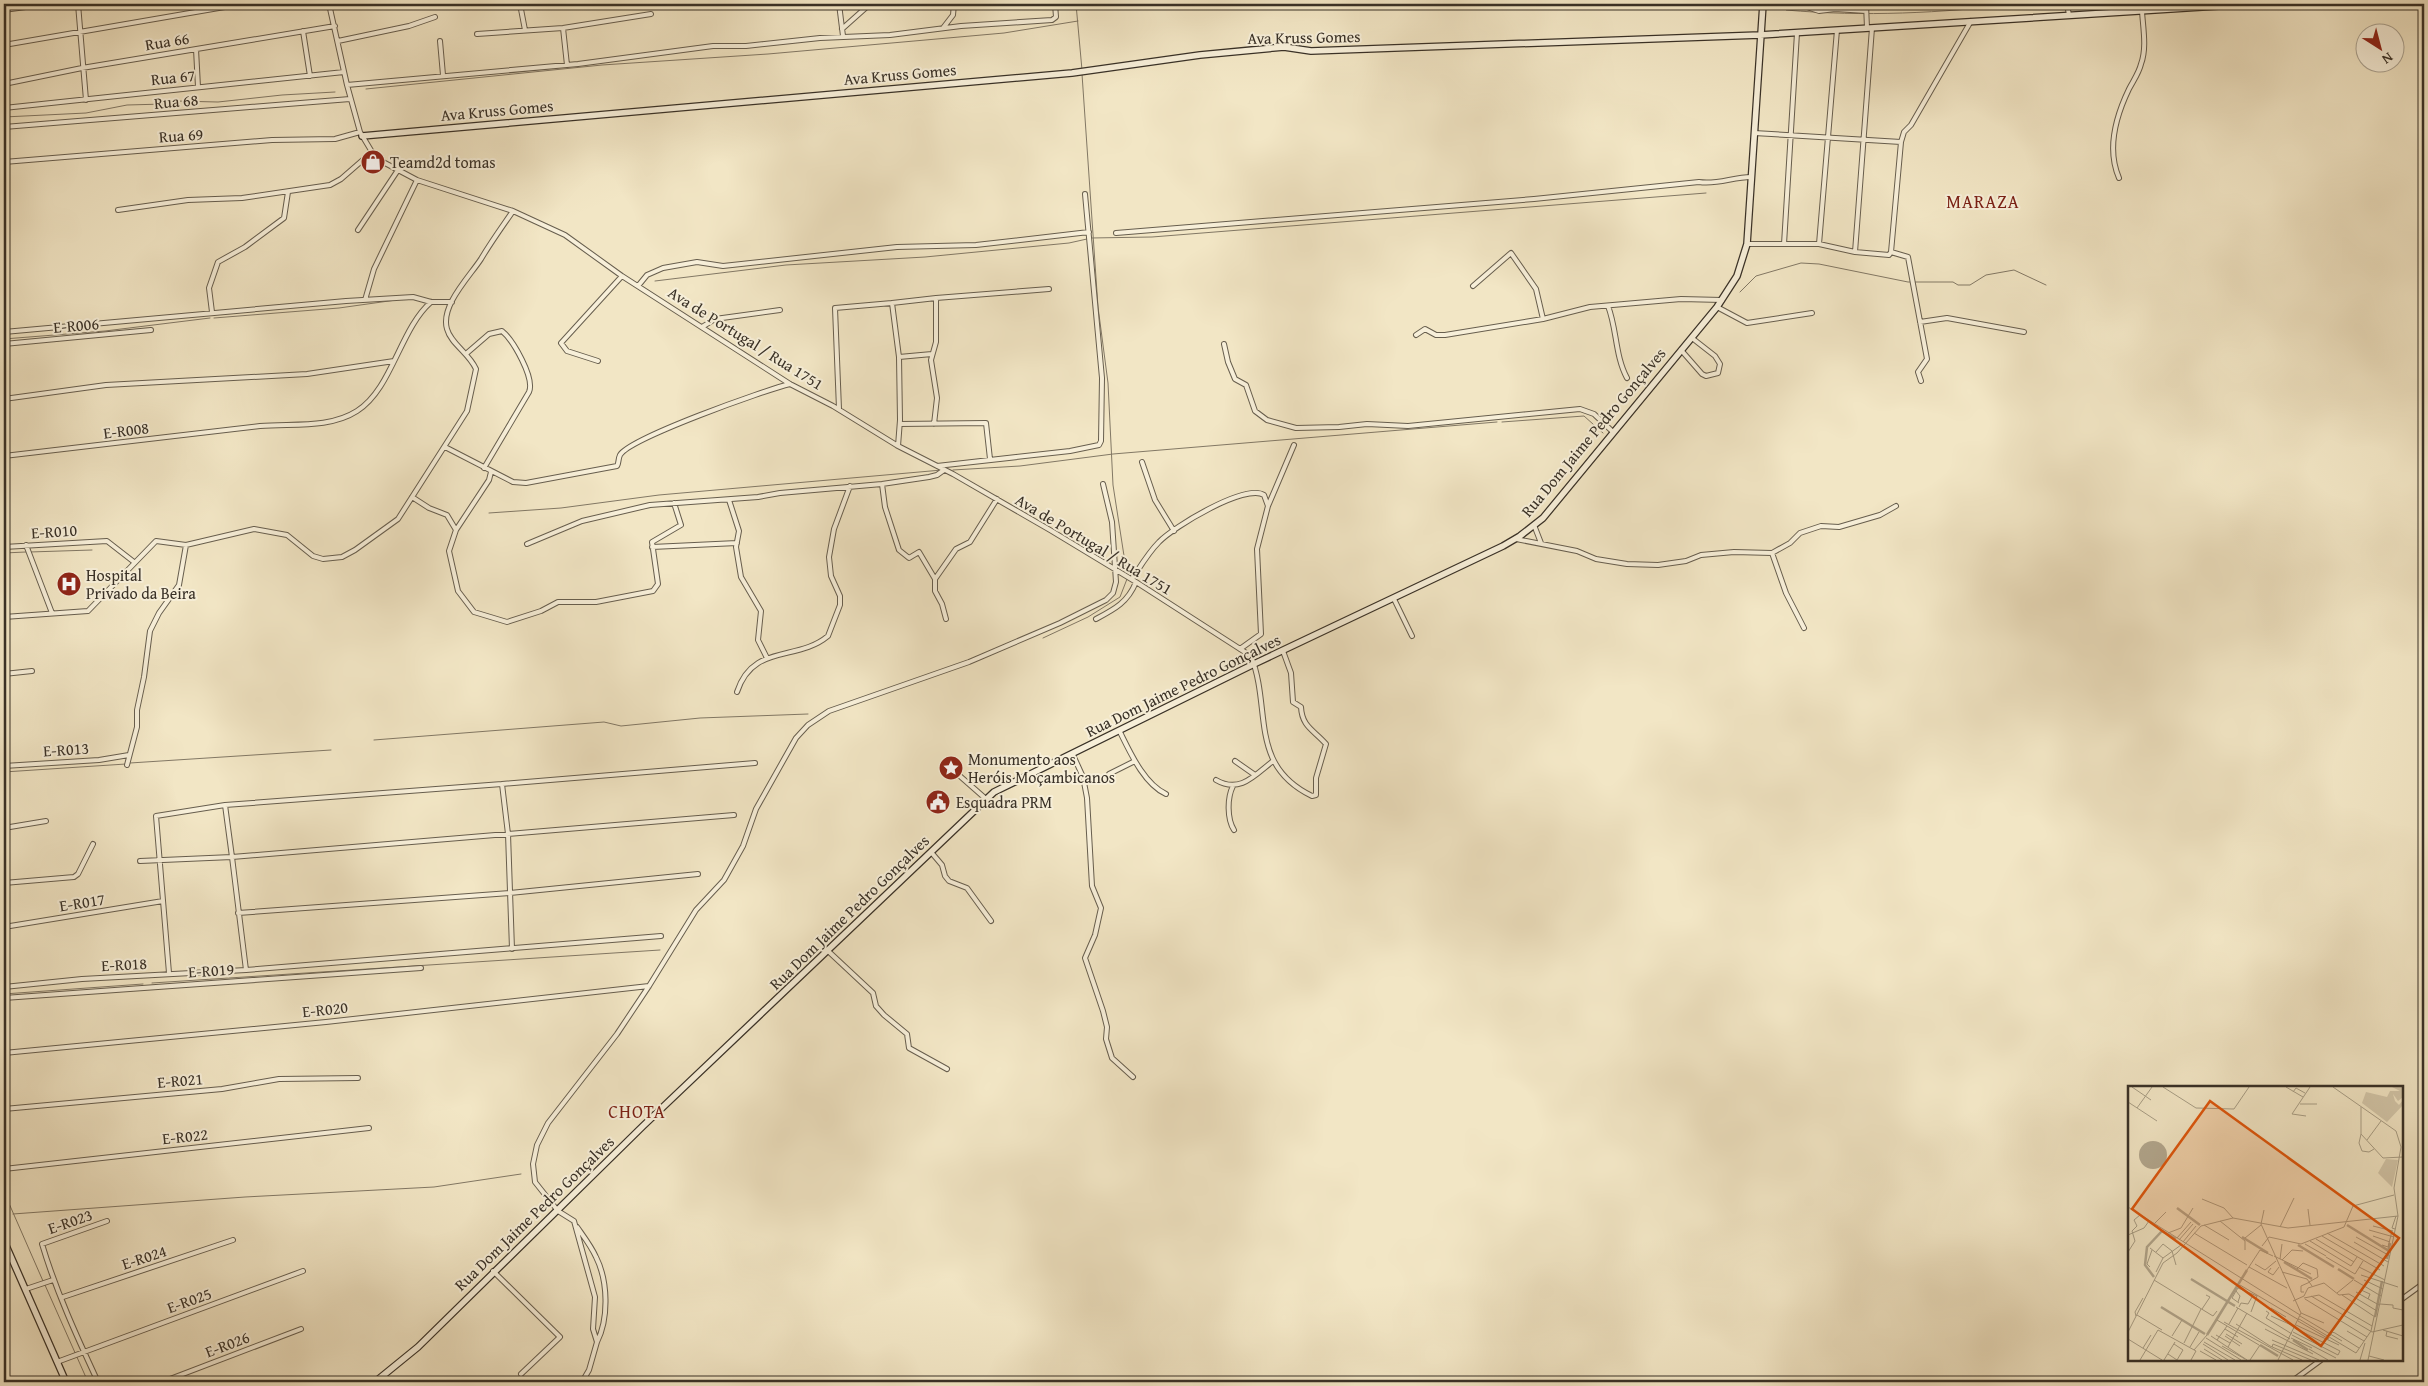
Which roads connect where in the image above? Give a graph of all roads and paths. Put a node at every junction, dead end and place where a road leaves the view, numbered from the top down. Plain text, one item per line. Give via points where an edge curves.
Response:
1 (47, 4) edge
2 (78, 4) edge
3 (242, 4) edge
4 (346, 4) edge
5 (520, 4) edge
6 (839, 4) edge
7 (870, 4) edge
8 (954, 4) edge
9 (1056, 4) edge
10 (1763, 4) edge
11 (1798, 4) edge
12 (1866, 4) edge
13 (2067, 4) edge
14 (2250, 4) edge
15 (2206, 5) edge
16 (330, 6) edge
17 (4, 10) edge
18 (2142, 10) junction
19 (1866, 11) junction
20 (651, 14) dead end
21 (2069, 15) junction
22 (435, 17) dead end
23 (1971, 22) junction
24 (335, 26) junction
25 (563, 28) junction
26 (943, 28) junction
27 (1869, 28) junction
28 (842, 29) junction
29 (525, 30) junction
30 (1837, 30) junction
31 (80, 32) junction
32 (303, 32) junction
33 (1797, 32) junction
34 (477, 34) dead end
35 (1760, 35) junction
36 (844, 36) junction
37 (338, 41) junction
38 (440, 41) dead end
39 (4, 45) edge
40 (196, 49) junction
41 (567, 65) junction
42 (82, 68) junction
43 (344, 72) junction
44 (443, 75) junction
45 (310, 76) junction
46 (4, 84) edge
47 (347, 86) junction
48 (198, 87) junction
49 (350, 99) junction
50 (86, 100) junction
51 (4, 108) edge
52 (4, 127) edge
53 (1754, 133) junction
54 (361, 134) junction
55 (1792, 136) junction
56 (1828, 138) junction
57 (1864, 140) junction
58 (1901, 142) junction
59 (372, 152) junction
60 (4, 162) edge
61 (398, 170) junction
62 (1751, 177) junction
63 (2119, 178) dead end
64 (417, 180) junction
65 (288, 192) junction
66 (1084, 194) dead end
67 (118, 210) dead end
68 (513, 211) junction
69 (358, 230) dead end
70 (1089, 232) junction
71 (1116, 233) dead end
72 (1747, 244) junction
73 (1784, 244) junction
74 (1819, 244) junction
75 (1855, 252) junction
76 (1891, 252) junction
77 (622, 276) junction
78 (638, 286) junction
79 (1473, 286) dead end
80 (1049, 289) dead end
81 (936, 298) junction
82 (365, 300) junction
83 (1722, 300) junction
84 (431, 302) junction
85 (452, 302) junction
86 (892, 302) junction
87 (1608, 306) junction
88 (1717, 307) junction
89 (780, 310) dead end
90 (212, 312) junction
91 (1812, 313) dead end
92 (1543, 319) junction
93 (1920, 322) junction
94 (702, 328) junction
95 (151, 330) dead end
96 (4, 332) edge
97 (2024, 332) dead end
98 (1416, 335) dead end
99 (1692, 338) junction
100 (4, 344) edge
101 (1224, 344) dead end
102 (1682, 350) junction
103 (467, 353) junction
104 (932, 354) junction
105 (899, 357) junction
106 (598, 361) dead end
107 (394, 362) junction
108 (1627, 378) dead end
109 (1921, 381) dead end
110 (790, 384) junction
111 (4, 399) edge
112 (839, 409) junction
113 (900, 424) junction
114 (934, 424) junction
115 (1614, 432) junction
116 (1294, 445) dead end
117 (898, 446) junction
118 (445, 447) junction
119 (4, 456) edge
120 (990, 459) junction
121 (1142, 462) dead end
122 (937, 466) junction
123 (484, 468) junction
124 (944, 470) junction
125 (491, 472) junction
126 (498, 475) junction
127 (489, 480) junction
128 (882, 484) junction
129 (1103, 484) dead end
130 (850, 486) junction
131 (412, 497) junction
132 (997, 499) junction
133 (728, 500) junction
134 (674, 503) junction
135 (1268, 506) junction
136 (1896, 506) dead end
137 (1534, 525) junction
138 (456, 530) junction
139 (1174, 531) junction
140 (1516, 538) junction
141 (737, 543) junction
142 (1541, 543) junction
143 (186, 544) junction
144 (527, 544) dead end
145 (26, 545) junction
146 (4, 547) edge
147 (652, 547) junction
148 (1772, 553) junction
149 (134, 562) junction
150 (1116, 570) junction
151 (935, 579) junction
152 (1134, 581) junction
153 (1394, 599) junction
154 (52, 613) junction
155 (4, 617) edge
156 (946, 619) dead end
157 (1096, 619) dead end
158 (1804, 628) dead end
159 (1412, 636) dead end
160 (1240, 649) junction
161 (1283, 652) junction
162 (767, 658) junction
163 (1254, 664) junction
164 (32, 671) dead end
165 (4, 674) edge
166 (737, 692) dead end
167 (1120, 732) junction
168 (1073, 754) junction
169 (129, 755) junction
170 (1136, 761) junction
171 (1235, 761) dead end
172 (1273, 761) junction
173 (755, 763) dead end
174 (127, 765) dead end
175 (4, 766) edge
176 (953, 770) dead end
177 (1255, 775) junction
178 (1109, 780) dead end
179 (1216, 780) dead end
180 (502, 784) junction
181 (1233, 786) junction
182 (1166, 794) dead end
183 (986, 799) junction
184 (225, 804) junction
185 (734, 815) dead end
186 (46, 821) dead end
187 (4, 828) edge
188 (1234, 830) dead end
189 (508, 834) junction
190 (93, 844) dead end
191 (931, 852) junction
192 (232, 857) junction
193 (140, 861) dead end
194 (161, 862) junction
195 (698, 874) dead end
196 (4, 884) edge
197 (510, 893) junction
198 (163, 901) junction
199 (238, 913) junction
200 (991, 921) dead end
201 (4, 926) edge
202 (661, 936) dead end
203 (512, 948) junction
204 (827, 950) junction
205 (421, 968) dead end
206 (246, 970) junction
207 (169, 973) junction
208 (147, 976) junction
209 (4, 986) edge
210 (649, 986) junction
211 (148, 988) junction
212 (4, 998) edge
213 (4, 1054) edge
214 (947, 1069) dead end
215 (1133, 1077) dead end
216 (358, 1078) dead end
217 (4, 1109) edge
218 (369, 1128) dead end
219 (4, 1169) edge
220 (558, 1211) junction
221 (574, 1221) junction
222 (107, 1222) dead end
223 (4, 1240) edge
224 (233, 1240) dead end
225 (303, 1271) dead end
226 (492, 1271) junction
227 (53, 1280) junction
228 (2424, 1283) edge
229 (26, 1289) junction
230 (62, 1297) junction
231 (2403, 1298) edge
232 (301, 1329) dead end
233 (598, 1342) junction
234 (81, 1353) junction
235 (2319, 1361) edge
236 (57, 1362) junction
237 (521, 1374) dead end
238 (66, 1382) edge
239 (98, 1382) edge
240 (162, 1382) edge
241 (375, 1382) edge
242 (582, 1382) edge
243 (2291, 1382) edge

1 - 17 street
2 - 31 street
3 - 31 street
4 - 16 street
5 - 29 street
6 - 28 street
7 - 28 street
8 - 26 street via 953,16
9 - 26 street via 1056,17 1052,20
10 - 35 main road, Rua Dom Jaime Pedro Gonçalves
11 - 19 street via 1819,11
12 - 19 street
13 - 21 street
14 - 15 main road, Ava Kruss Gomes
15 - 18 main road, Ava Kruss Gomes
16 - 24 street, Ava de Portugal / Rua 1751
18 - 21 main road, Ava Kruss Gomes
18 - 63 street via 2144,52 2141,65 2128,90 2113,134
19 - 27 street
20 - 25 street
21 - 23 main road, Ava Kruss Gomes
22 - 37 street
23 - 27 main road, Ava Kruss Gomes
23 - 58 street
24 - 32 street, Rua 66
24 - 37 street, Ava de Portugal / Rua 1751
25 - 29 street
25 - 41 street
26 - 36 street via 890,35
27 - 30 main road, Ava Kruss Gomes
27 - 57 street
28 - 36 street
29 - 34 street
30 - 33 main road, Ava Kruss Gomes
30 - 56 street
31 - 39 street
31 - 42 street
32 - 40 street, Rua 66
32 - 45 street
33 - 35 main road, Ava Kruss Gomes
33 - 55 street
35 - 53 main road, Rua Dom Jaime Pedro Gonçalves
35 - 54 main road, Ava Kruss Gomes via 1311,51 1284,47 1072,73
36 - 41 street via 746,46 713,46
37 - 43 street, Ava de Portugal / Rua 1751
38 - 44 street
40 - 42 street, Rua 66
40 - 48 street
41 - 44 street
42 - 46 street, Rua 66
42 - 50 street
43 - 45 street, Rua 67
43 - 47 street, Ava de Portugal / Rua 1751
44 - 47 street
45 - 48 street, Rua 67
47 - 49 street, Ava de Portugal / Rua 1751
48 - 50 street, Rua 67
49 - 52 street, Rua 68
49 - 54 street, Ava de Portugal / Rua 1751
50 - 51 street, Rua 67
53 - 55 street
53 - 62 main road, Rua Dom Jaime Pedro Gonçalves
54 - 59 street, Ava de Portugal / Rua 1751
54 - 60 street, Rua 69 via 335,139 272,140
55 - 56 street
55 - 73 street
56 - 57 street
56 - 74 street
57 - 58 street
57 - 75 street
58 - 76 street
59 - 61 street, Ava de Portugal / Rua 1751
59 - 65 street via 336,183
61 - 64 street, Ava de Portugal / Rua 1751
61 - 69 street
62 - 71 street via 1710,184 1699,182 1534,199
62 - 72 main road, Rua Dom Jaime Pedro Gonçalves
64 - 68 street, Ava de Portugal / Rua 1751
64 - 82 street via 374,269
65 - 67 street via 188,200
65 - 90 street via 284,218 218,262 209,288
66 - 70 street
68 - 77 street, Ava de Portugal / Rua 1751 via 566,235
68 - 85 street
70 - 78 street via 976,245 897,247 730,265 697,262 654,271
70 - 120 street via 1102,378 1101,441 1092,448
72 - 73 street
72 - 83 main road, Rua Dom Jaime Pedro Gonçalves via 1742,267
73 - 74 street
74 - 75 street
75 - 76 street via 1889,255
76 - 93 street via 1909,258
77 - 78 street, Ava de Portugal / Rua 1751
77 - 106 street via 561,343 562,348
78 - 94 street, Ava de Portugal / Rua 1751
79 - 92 street via 1511,253 1536,289
80 - 81 street
81 - 86 street
81 - 104 street via 937,327
82 - 84 street via 413,298
82 - 90 street
83 - 87 street via 1681,299
83 - 88 main road, Rua Dom Jaime Pedro Gonçalves
84 - 85 street
84 - 107 street, E-R008 via 417,317
85 - 103 street via 447,320 448,332
86 - 105 street
86 - 112 street via 835,308
87 - 92 street via 1574,310
87 - 108 street
88 - 91 street via 1747,323
88 - 99 main road, Rua Dom Jaime Pedro Gonçalves
89 - 94 street via 715,318
90 - 96 street
92 - 98 street via 1445,335 1436,335 1425,329
93 - 97 street via 1947,318
93 - 109 street via 1927,359 1918,372
94 - 110 street, Ava de Portugal / Rua 1751
95 - 100 street, E-R006
99 - 102 main road, Rua Dom Jaime Pedro Gonçalves
99 - 102 street via 1715,356 1720,364 1718,373 1702,374
101 - 115 street via 1228,362 1236,379 1246,385 1255,411 1267,420 1296,428 1367,424 1408,426 1580,409 1594,414
102 - 115 main road, Rua Dom Jaime Pedro Gonçalves
103 - 118 street via 476,369 475,382 467,411
103 - 123 street via 489,334 502,331 526,369 531,384
104 - 105 street
104 - 114 street via 937,398
105 - 113 street
107 - 111 street via 307,374 106,385
107 - 119 street, E-R008 via 367,402 349,415 318,424 250,428
110 - 112 street, Ava de Portugal / Rua 1751
110 - 126 street via 746,397 664,429 622,454 617,466 526,483 510,482
112 - 117 street, Ava de Portugal / Rua 1751
113 - 114 street
113 - 117 street
114 - 120 street via 986,423
115 - 137 main road, Rua Dom Jaime Pedro Gonçalves
116 - 135 street
117 - 122 street, Ava de Portugal / Rua 1751
118 - 123 street
118 - 131 street
120 - 122 street
121 - 139 street via 1155,500
122 - 124 street, Ava de Portugal / Rua 1751
123 - 125 street
124 - 128 street via 938,475
124 - 132 street, Ava de Portugal / Rua 1751
125 - 126 street
125 - 127 street
126 - 127 street
127 - 138 street
128 - 130 street
128 - 151 street via 885,508 899,550 908,558 919,552
129 - 150 street via 1112,522
130 - 133 street
130 - 162 street via 834,529 831,576 840,605 828,636 804,648
131 - 138 street via 447,515
131 - 143 street via 393,524 342,557 323,559 313,556 287,535 254,529
132 - 150 street, Ava de Portugal / Rua 1751
132 - 151 street via 970,542 956,549
133 - 134 street
133 - 141 street via 739,531
134 - 144 street via 650,505 582,521
134 - 147 street via 681,525 652,542
135 - 139 street via 1262,493 1247,492
135 - 160 street via 1257,549 1261,634
136 - 148 street via 1839,527 1820,526 1800,534
137 - 140 main road, Rua Dom Jaime Pedro Gonçalves
137 - 142 street
138 - 147 street via 449,551 458,590 474,612 507,622 558,602 596,602 653,591 658,584
139 - 152 street via 1158,543
140 - 142 street
140 - 153 main road, Rua Dom Jaime Pedro Gonçalves
141 - 147 street
141 - 162 street via 741,577 760,611 758,640
142 - 148 street via 1627,564 1658,565 1700,555 1734,552
143 - 149 street via 156,541
143 - 169 street via 179,585 159,612 150,631 137,728
145 - 146 street, E-R010
145 - 149 street, E-R010 via 107,541
145 - 154 street
148 - 158 street via 1786,593
149 - 154 street via 88,612
150 - 152 street, Ava de Portugal / Rua 1751
150 - 210 street via 1113,593 1088,610 969,662 829,711 808,725 796,738 756,809 743,846 724,880 696,910
151 - 156 street via 935,591
152 - 157 street via 1132,595
152 - 160 street, Ava de Portugal / Rua 1751
153 - 159 street
153 - 161 main road, Rua Dom Jaime Pedro Gonçalves
154 - 155 street
160 - 163 street, Ava de Portugal / Rua 1751 via 1251,656
161 - 163 main road, Rua Dom Jaime Pedro Gonçalves
161 - 172 street via 1291,672 1293,702 1301,707 1304,723 1326,744 1316,778 1316,795 1301,791 1277,770
162 - 166 street via 748,670
163 - 167 main road, Rua Dom Jaime Pedro Gonçalves
163 - 172 street
164 - 165 street
167 - 168 main road, Rua Dom Jaime Pedro Gonçalves
167 - 170 street
168 - 183 main road, Rua Dom Jaime Pedro Gonçalves via 994,792
168 - 215 street via 1087,798 1092,890 1100,908 1095,935 1085,958 1103,1011 1112,1058
169 - 174 street
169 - 175 street, E-R013
170 - 178 street via 1109,774
170 - 182 street via 1155,787
171 - 177 street
172 - 177 street
173 - 180 street
176 - 183 street
177 - 181 street
179 - 181 street
180 - 184 street
180 - 189 street
181 - 188 street via 1229,822
183 - 191 main road, Rua Dom Jaime Pedro Gonçalves
184 - 192 street
184 - 194 street via 156,816
185 - 189 street
186 - 187 street
189 - 192 street
189 - 197 street
190 - 196 street via 74,877
191 - 200 street via 942,864 949,881 967,888
191 - 204 main road, Rua Dom Jaime Pedro Gonçalves
192 - 194 street
192 - 199 street
193 - 194 street
194 - 198 street
195 - 197 street
197 - 199 street
197 - 203 street
198 - 201 street, E-R017
198 - 207 street
199 - 206 street
202 - 203 street, E-R018
203 - 206 street, E-R018
204 - 214 street via 873,993 876,1006 884,1015 908,1034 909,1048
204 - 220 main road, Rua Dom Jaime Pedro Gonçalves
205 - 211 street, E-R019
206 - 207 street, E-R018
207 - 208 street, E-R018
208 - 209 street, E-R018
208 - 211 street
210 - 213 street, E-R020
210 - 220 street via 617,1034 548,1123 537,1145 533,1164 535,1182
211 - 212 street, E-R019
216 - 217 street, E-R021 via 279,1079 222,1089
218 - 219 street, E-R022
220 - 221 street
220 - 226 main road, Rua Dom Jaime Pedro Gonçalves
221 - 233 street via 595,1297 593,1329
221 - 233 street via 597,1258 603,1282 604,1329
222 - 227 street, E-R023 via 42,1244
223 - 229 main road
224 - 230 street, E-R024
225 - 234 street, E-R025
226 - 237 street via 560,1337
226 - 241 main road, Rua Dom Jaime Pedro Gonçalves via 418,1347
227 - 229 street
227 - 230 street
228 - 231 street
229 - 236 main road
230 - 234 street
232 - 240 street, E-R026
233 - 242 street
234 - 236 street, E-R025
234 - 239 street
235 - 243 street
236 - 238 main road

